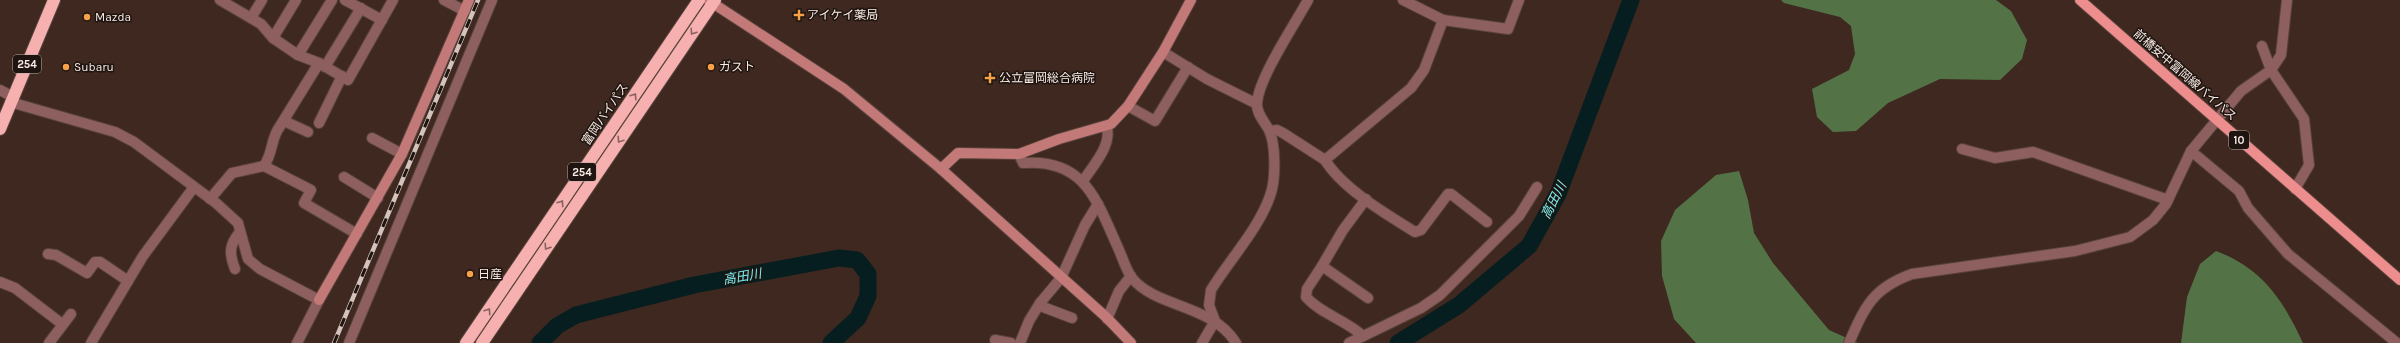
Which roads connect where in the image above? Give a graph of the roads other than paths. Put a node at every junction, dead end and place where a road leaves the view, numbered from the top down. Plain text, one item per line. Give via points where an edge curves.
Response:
1 (54, 0) edge
2 (220, 0) edge
3 (262, 0) edge
4 (296, 0) edge
5 (332, 0) edge
6 (393, 0) edge
7 (444, 0) edge
8 (469, 0) edge
9 (492, 0) edge
10 (699, 0) edge
11 (1190, 0) edge
12 (1308, 0) edge
13 (1403, 0) edge
14 (1519, 0) edge
15 (2080, 0) edge
16 (2287, 0) edge
17 (349, 1) edge
18 (712, 1) edge
19 (361, 8) junction
20 (465, 11) junction
21 (251, 18) junction
22 (382, 20) junction
23 (1443, 20) junction
24 (273, 38) junction
25 (2262, 46) dead end
26 (1163, 52) junction
27 (298, 55) junction
28 (322, 65) junction
29 (1188, 67) junction
30 (2271, 70) junction
31 (342, 76) junction
32 (0, 90) edge
33 (12, 99) junction
34 (1257, 104) junction
35 (1128, 106) junction
36 (2217, 120) junction
37 (284, 121) junction
38 (319, 123) dead end
39 (1106, 126) junction
40 (0, 129) edge
41 (1270, 131) junction
42 (308, 132) dead end
43 (372, 138) dead end
44 (1962, 149) dead end
45 (2191, 151) junction
46 (402, 154) junction
47 (1019, 154) junction
48 (1325, 160) junction
49 (264, 166) junction
50 (941, 169) junction
51 (344, 178) dead end
52 (1083, 181) junction
53 (194, 187) junction
54 (1537, 187) dead end
55 (2295, 190) junction
56 (378, 198) junction
57 (210, 199) junction
58 (1366, 199) junction
59 (2168, 200) junction
60 (1098, 204) junction
61 (1487, 222) dead end
62 (240, 232) junction
63 (357, 234) junction
64 (48, 254) dead end
65 (1322, 266) junction
66 (235, 269) dead end
67 (1131, 276) junction
68 (1061, 278) junction
69 (2400, 280) edge
70 (128, 281) junction
71 (0, 282) edge
72 (1368, 298) dead end
73 (319, 300) junction
74 (1040, 303) junction
75 (71, 314) dead end
76 (1072, 318) dead end
77 (1107, 319) junction
78 (1215, 321) junction
79 (62, 324) junction
80 (1363, 336) junction
81 (995, 340) dead end
82 (49, 343) edge
83 (91, 343) edge
84 (297, 343) edge
85 (349, 343) edge
86 (466, 343) edge
87 (482, 343) edge
88 (1011, 343) edge
89 (1020, 343) edge
90 (1130, 343) edge
91 (1202, 343) edge
92 (1236, 343) edge
93 (1349, 343) edge
94 (1849, 343) edge
95 (2397, 343) edge

1 - 33 highway, 254
2 - 21 street
3 - 21 street
4 - 24 street
5 - 27 street
6 - 22 street
7 - 20 street
8 - 20 street
9 - 85 street
86 -> 10 highway, 富岡バイパス / 254
11 - 26 street
12 - 34 street via 1260,88
13 - 23 street
14 - 23 street via 1508,29
15 - 36 main road, 前橋安中富岡線バイパス / 10
16 - 30 street via 2281,55
17 - 19 street
18 - 50 street via 844,89
18 -> 87 highway, 254
19 - 22 street
19 - 28 street
20 - 46 street
21 - 24 street via 261,24
22 - 31 street via 348,80
23 - 48 street via 1424,70 1411,88
24 - 27 street
25 - 30 street
26 - 29 street
26 - 35 street
27 - 28 street
28 - 31 street
28 - 37 street
29 - 34 street
29 - 35 street via 1155,121
30 - 36 street via 2241,91
30 - 55 street via 2304,119 2309,166
31 - 38 street
32 - 33 street
33 - 40 highway, 254
33 - 53 street via 37,111 115,132 134,142
34 - 41 street via 1260,117
35 - 39 street
36 - 45 street
36 - 55 main road, 前橋安中富岡線バイパス / 10
37 - 42 street
37 - 49 street via 273,139 272,154
39 - 47 street via 1059,139
39 - 52 street via 1109,132 1105,146
41 - 48 street via 1284,133
41 - 78 street via 1274,162 1271,195 1261,217 1211,290 1209,305
43 - 46 street
44 - 59 street via 1995,158 2033,152
45 - 59 street
45 - 95 street via 2239,191 2248,208 2288,254
46 - 56 street
47 - 50 street via 958,154
47 - 52 street via 1022,163 1050,163 1073,172
48 - 58 street via 1332,170
49 - 57 street via 232,172
49 - 63 street via 310,190 304,203
50 - 68 street
51 - 56 street
52 - 60 street
53 - 57 street
53 - 70 street via 143,256
54 - 80 street via 1519,216 1440,295 1421,308
55 - 69 main road, 前橋安中富岡線バイパス / 10
56 - 63 street
57 - 62 street via 238,224
58 - 61 street via 1416,232 1421,230 1448,194
58 - 65 street via 1343,230
59 - 94 street via 2152,220 2130,237 2075,251 2009,258 1912,274 1894,281 1876,293 1861,316
60 - 67 street
60 - 68 street via 1085,225
62 - 66 street via 234,239 230,256
62 - 73 street via 248,259 260,269
63 - 73 street
64 - 70 street via 56,255 87,273 97,261
65 - 72 street
65 - 80 street via 1307,289 1306,297 1312,304
67 - 77 street via 1119,291
67 - 78 street via 1142,288
68 - 74 street
68 - 77 street
70 - 83 street
71 - 79 street via 15,288
73 - 84 street
74 - 76 street via 1043,307
74 - 89 street
75 - 79 street
77 - 90 street
78 - 91 street
78 - 92 street
79 - 82 street
80 - 93 street
81 - 88 street

